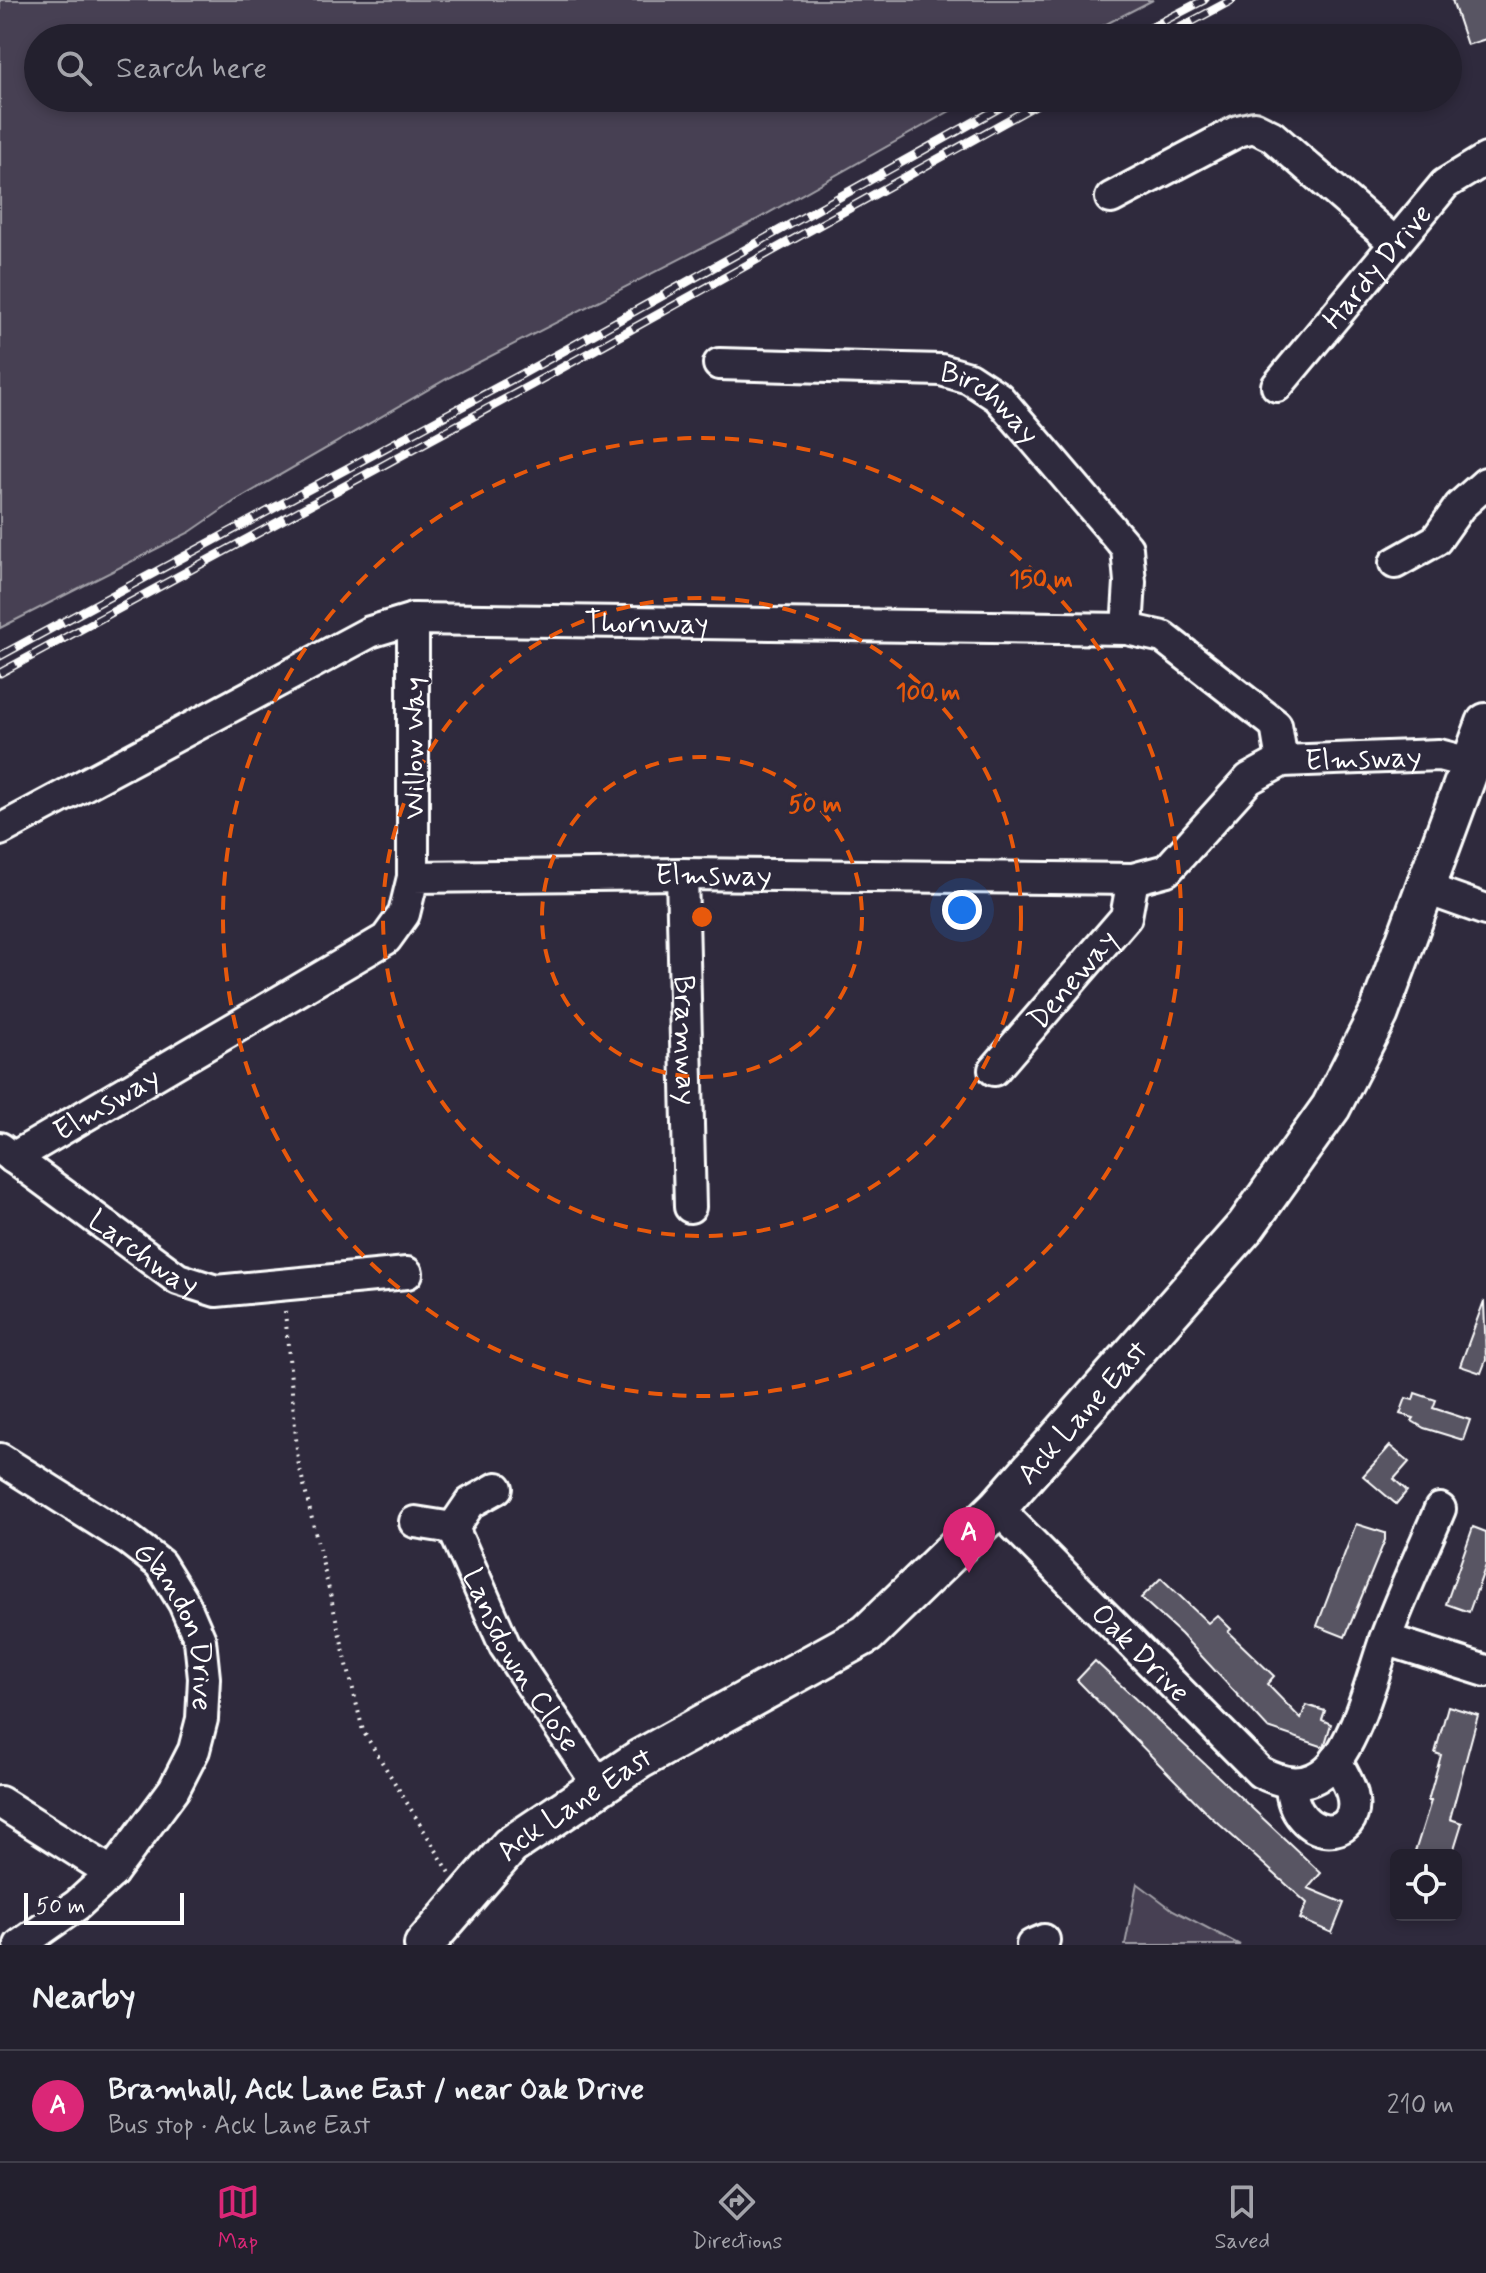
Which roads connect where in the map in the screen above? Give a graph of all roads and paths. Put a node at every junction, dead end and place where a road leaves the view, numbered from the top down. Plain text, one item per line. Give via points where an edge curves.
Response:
1 (1486, 159) edge
2 (1111, 198) dead end
3 (1394, 242) junction
4 (719, 364) dead end
5 (1277, 386) dead end
6 (1486, 483) edge
7 (1395, 563) dead end
8 (413, 619) junction
9 (1127, 629) junction
10 (1486, 723) edge
11 (1282, 761) junction
12 (1470, 763) junction
13 (0, 830) edge
14 (682, 874) junction
15 (413, 877) junction
16 (1133, 879) junction
17 (1424, 888) junction
18 (1486, 910) edge
19 (994, 1070) dead end
20 (7, 1153) edge
21 (690, 1207) dead end
22 (407, 1273) dead end
23 (283, 1284) junction
24 (0, 1459) edge
25 (497, 1488) dead end
26 (997, 1508) junction
27 (1440, 1509) dead end
28 (415, 1522) dead end
29 (453, 1528) junction
30 (1385, 1639) junction
31 (1486, 1671) edge
32 (1336, 1760) junction
33 (1291, 1785) junction
34 (599, 1786) junction
35 (0, 1802) edge
36 (112, 1873) junction
37 (466, 1899) junction
38 (20, 1945) edge
39 (424, 1945) edge

1 - 3 street, Hardy Drive via 1445,184
2 - 3 street via 1254,127 1272,136
3 - 5 street, Hardy Drive
4 - 9 street, Birchway via 941,370 969,378 998,397 1127,548
6 - 7 street via 1460,506 1436,540
8 - 9 street, Thornway
8 - 13 street, Thornway via 370,632
8 - 15 street, Willow Way
9 - 11 street, Thornway via 1163,637 1276,725
10 - 12 main road, Ack Lane East
11 - 12 street, Elmsway via 1439,755
11 - 16 street, Elmsway via 1249,779 1167,870
12 - 17 main road, Ack Lane East
14 - 15 street, Elmsway
14 - 16 street, Elmsway
14 - 21 street, Bramway
15 - 20 street, Elmsway via 404,914 386,939
16 - 19 street, Deneway via 1126,917
17 - 18 street
17 - 26 main road, Ack Lane East via 1379,1013 1302,1152 1246,1226
20 - 23 street, Larchway via 178,1279 216,1291
22 - 23 street, Larchway
23 - 37 path via 298,1461 363,1731
24 - 36 street, Glandon Drive via 160,1564 200,1640 203,1705 194,1750 174,1789
25 - 29 street, Lansdown Close via 470,1503
26 - 33 street, Oak Drive via 1260,1772
26 - 34 main road, Ack Lane East via 867,1634
27 - 30 street
28 - 29 street, Lansdown Close
29 - 34 street, Lansdown Close via 505,1646
30 - 31 street
30 - 32 street via 1365,1703
32 - 33 street via 1317,1777
32 - 33 street via 1352,1793 1353,1807 1343,1827 1333,1832 1313,1828 1295,1809
34 - 37 main road, Ack Lane East via 510,1846
35 - 36 street
36 - 38 street, Glandon Drive
37 - 39 main road, Ack Lane East

